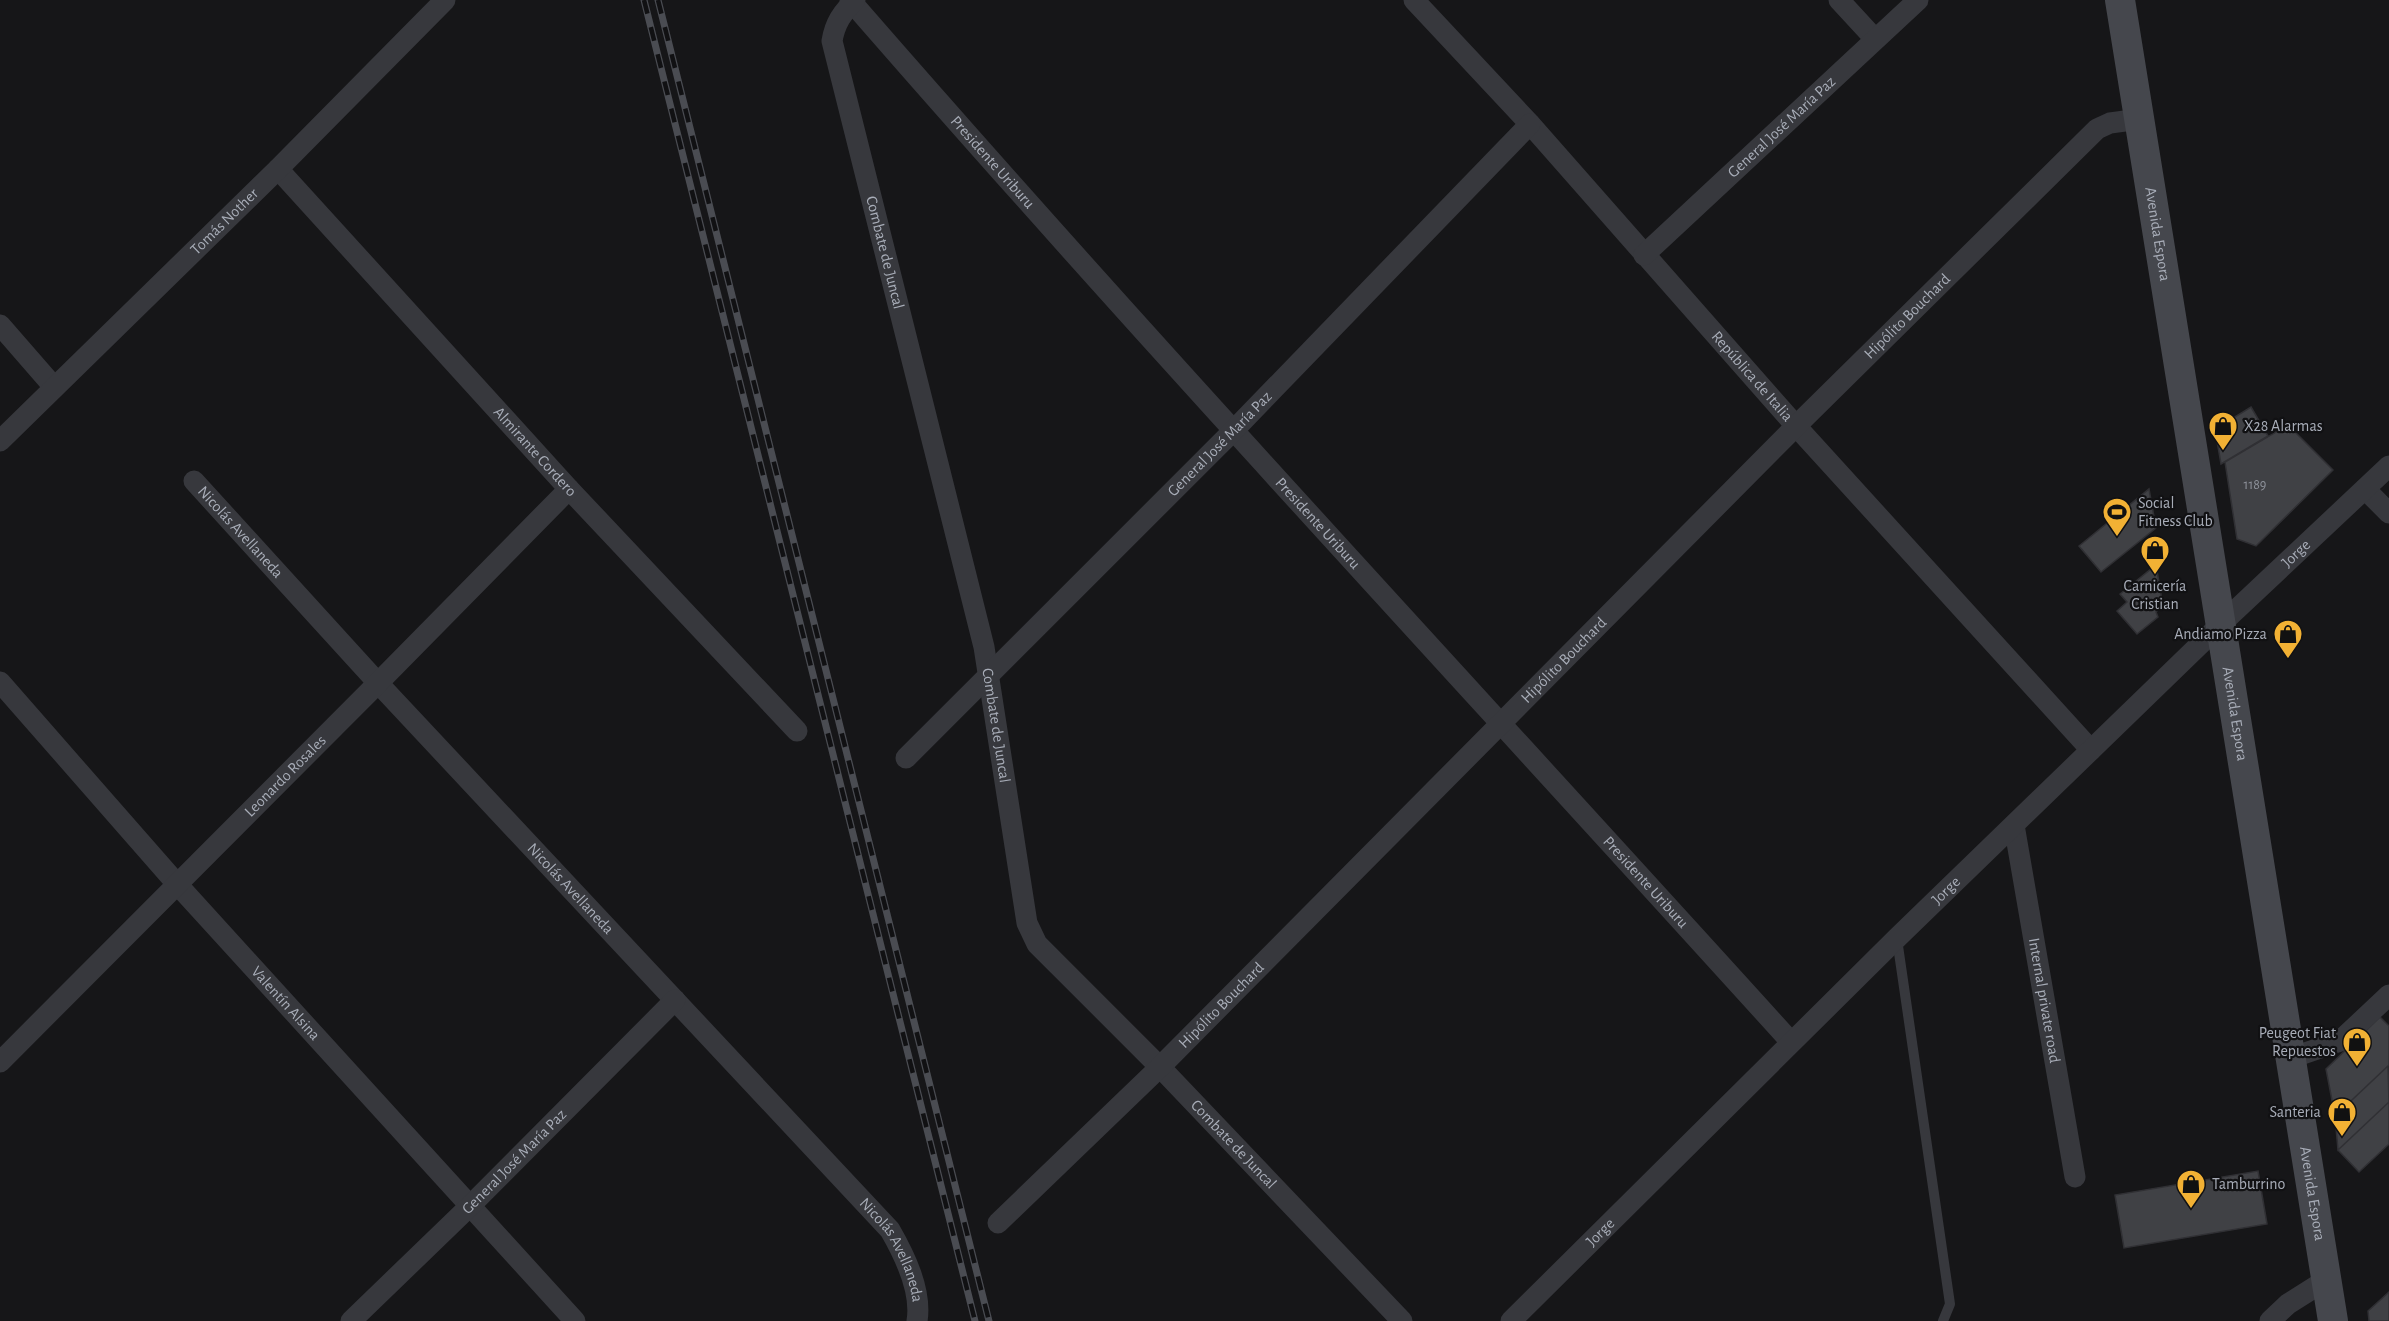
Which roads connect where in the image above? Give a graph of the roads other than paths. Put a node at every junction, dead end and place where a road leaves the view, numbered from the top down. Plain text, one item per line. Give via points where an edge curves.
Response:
1 (445, 0) edge
2 (1414, 0) edge
3 (1839, 0) edge
4 (1918, 0) edge
5 (2120, 0) edge
6 (853, 1) edge
7 (1875, 39) junction
8 (2140, 119) junction
9 (1530, 124) junction
10 (278, 169) junction
11 (1644, 255) junction
12 (0, 325) edge
13 (54, 387) junction
14 (1796, 426) junction
15 (1233, 431) junction
16 (0, 441) edge
17 (2389, 466) edge
18 (194, 482) dead end
19 (569, 489) junction
20 (2365, 489) junction
21 (2389, 513) edge
22 (2221, 624) junction
23 (988, 676) junction
24 (0, 682) edge
25 (378, 683) junction
26 (1503, 723) junction
27 (797, 731) dead end
28 (2091, 750) junction
29 (906, 758) dead end
30 (2014, 825) junction
31 (177, 884) junction
32 (1897, 938) junction
33 (2389, 995) edge
34 (675, 1000) junction
35 (1791, 1042) junction
36 (2291, 1058) junction
37 (0, 1062) edge
38 (1160, 1066) junction
39 (2075, 1177) dead end
40 (471, 1205) junction
41 (998, 1223) dead end
42 (2326, 1280) junction
43 (918, 1316) edge
44 (351, 1321) edge
45 (575, 1321) edge
46 (1402, 1321) edge
47 (1511, 1321) edge
48 (1943, 1321) edge
49 (2270, 1321) edge
50 (2333, 1321) edge

1 - 10 street, Tomás Nother
2 - 9 street, República de Italia
3 - 7 street
4 - 7 street, General José María Paz
5 - 8 main road, Avenida Espora
6 - 15 street, Presidente Uriburu
6 - 23 street, Combate de Juncal via 834,26 832,41
7 - 11 street, General José María Paz
8 - 14 street, Hipólito Bouchard via 2097,129
8 - 22 main road, Avenida Espora
9 - 11 street, República de Italia
9 - 15 street, General José María Paz
10 - 13 street, Tomás Nother
10 - 19 street, Almirante Cordero
11 - 14 street, República de Italia
12 - 13 street
13 - 16 street, Tomás Nother
14 - 26 street, Hipólito Bouchard
14 - 28 street, República de Italia
15 - 23 street, General José María Paz
15 - 26 street, Presidente Uriburu
17 - 20 street, Jorge
18 - 25 street, Nicolás Avellaneda
19 - 25 street, Leonardo Rosales
19 - 27 street, Almirante Cordero
20 - 21 street
20 - 22 street, Jorge
22 - 28 street, Jorge
22 - 36 main road, Avenida Espora
23 - 29 street, General José María Paz
23 - 38 street, Combate de Juncal via 1031,934 1037,945
24 - 31 street, Valentín Alsina
25 - 31 street, Leonardo Rosales
25 - 34 street, Nicolás Avellaneda
26 - 35 street, Presidente Uriburu
26 - 38 street, Hipólito Bouchard
28 - 30 street, Jorge
30 - 32 street, Jorge
30 - 39 street, Internal private road
31 - 37 street, Leonardo Rosales
31 - 40 street, Valentín Alsina
32 - 35 street, Jorge
32 - 48 lane via 1950,1304
33 - 36 street via 2340,1041
34 - 40 street, General José María Paz
34 - 43 street, Nicolás Avellaneda via 890,1230 918,1296
35 - 47 street, Jorge
36 - 42 main road, Avenida Espora
38 - 41 street, Hipólito Bouchard
38 - 46 street, Combate de Juncal
40 - 44 street, General José María Paz
40 - 45 street, Valentín Alsina
42 - 49 street via 2288,1304
42 - 50 main road, Avenida Espora

